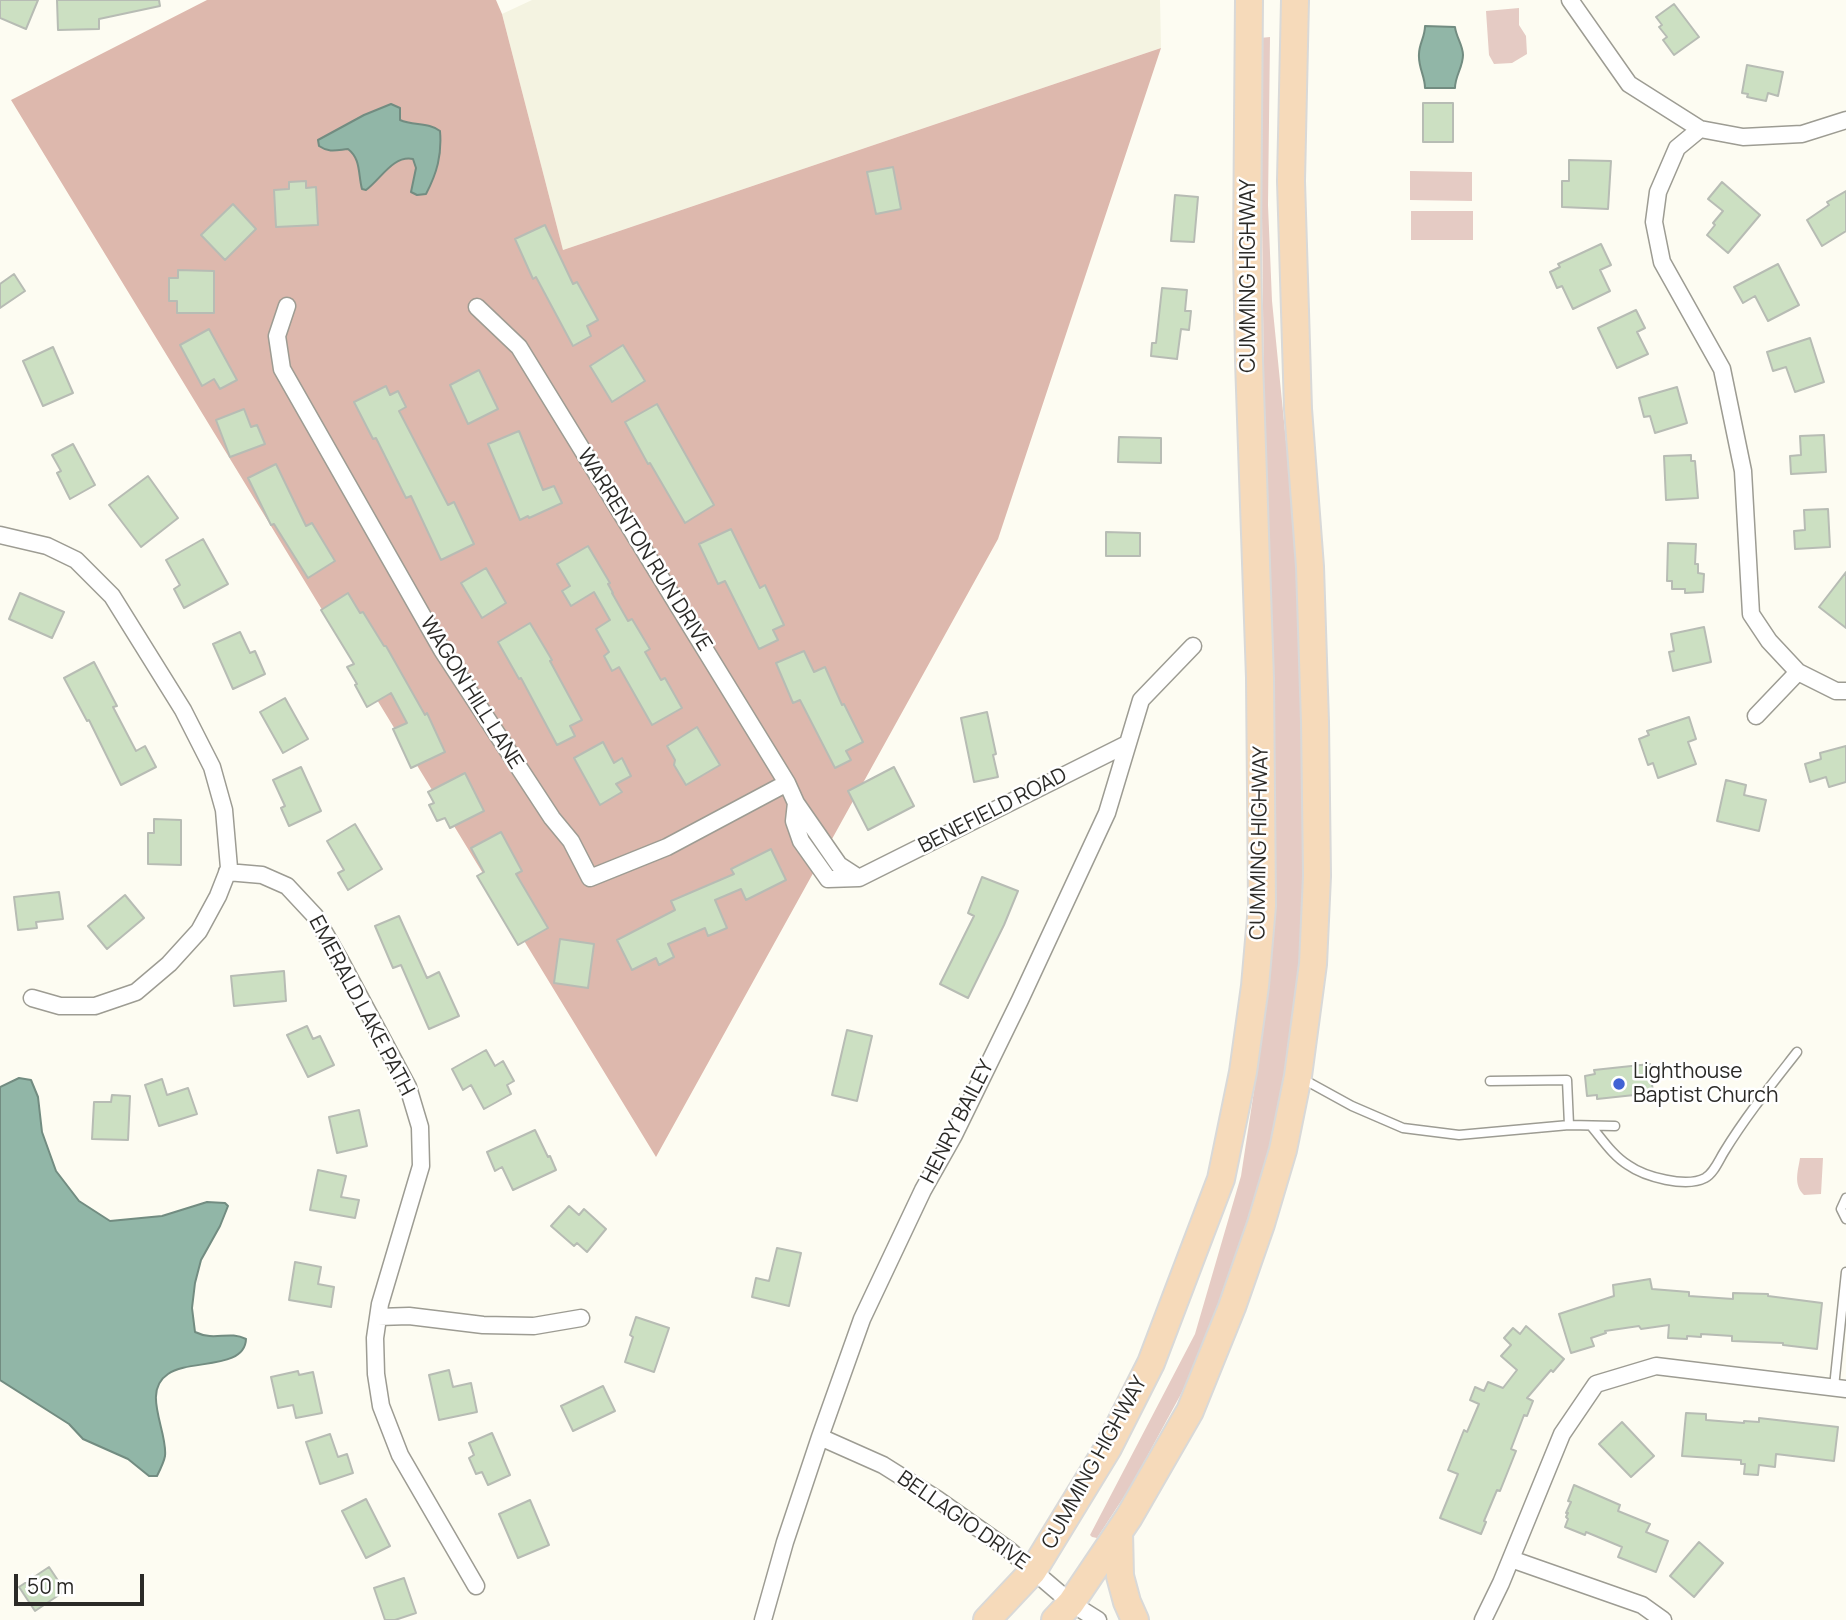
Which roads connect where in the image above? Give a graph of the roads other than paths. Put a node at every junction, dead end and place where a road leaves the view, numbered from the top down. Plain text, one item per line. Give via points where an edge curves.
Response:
1 (1250, 0) edge
2 (1295, 0) edge
3 (1570, 0) edge
4 (1846, 121) edge
5 (1700, 129) junction
6 (287, 306) dead end
7 (477, 307) dead end
8 (0, 535) edge
9 (1193, 646) dead end
10 (1798, 672) junction
11 (1846, 691) edge
12 (1756, 716) dead end
13 (1127, 744) junction
14 (787, 783) junction
15 (796, 803) junction
16 (818, 834) junction
17 (801, 841) junction
18 (227, 872) junction
19 (859, 878) junction
20 (32, 999) dead end
21 (1797, 1052) dead end
22 (1298, 1076) junction
23 (1490, 1081) dead end
24 (1569, 1125) junction
25 (1591, 1126) junction
26 (1615, 1126) dead end
27 (1846, 1198) edge
28 (1846, 1219) edge
29 (1846, 1272) edge
30 (378, 1317) junction
31 (581, 1318) dead end
32 (1840, 1388) edge
33 (820, 1437) junction
34 (1119, 1532) junction
35 (1511, 1559) junction
36 (1034, 1571) junction
37 (476, 1586) dead end
38 (1063, 1611) edge
39 (763, 1620) edge
40 (986, 1620) edge
41 (1098, 1620) edge
42 (1135, 1620) edge
43 (1483, 1620) edge
44 (1663, 1620) edge

1 - 36 highway, CUMMING HIGHWAY via 1248,360 1260,678 1262,906 1243,1072 1221,1180 1151,1363 1108,1448
2 - 22 highway, CUMMING HIGHWAY via 1291,181 1298,409 1310,580 1317,876 1313,964
3 - 5 street via 1629,84
4 - 5 street via 1802,134 1743,137
5 - 10 street via 1676,148 1658,192 1654,222 1662,262 1722,369 1743,471 1751,614
6 - 14 street, WAGON HILL LANE via 277,336 282,369 442,650 571,841 590,878 667,847
7 - 14 street, WARRENTON RUN DRIVE via 519,347
8 - 18 street via 47,546 76,560 112,596 183,710 212,767 224,810
9 - 13 street, HENRY BAILEY via 1141,700
10 - 11 street via 1836,691
10 - 12 street
13 - 19 street, BENEFIELD ROAD
13 - 33 street, HENRY BAILEY via 1107,813 862,1319
14 - 15 street, WARRENTON RUN DRIVE
15 - 16 street, WARRENTON RUN DRIVE
15 - 17 street, WARRENTON RUN DRIVE via 794,821
16 - 17 street
16 - 19 street, WARRENTON RUN DRIVE via 839,865
17 - 19 street, WARRENTON RUN DRIVE via 828,879
18 - 20 street via 199,931 136,992 95,1006 60,1006
18 - 30 street, EMERALD LAKE PATH via 262,875 287,886 315,916 408,1087 420,1127 421,1166
21 - 25 lane via 1704,1178 1672,1181 1628,1165
22 - 24 lane via 1403,1128 1459,1135
22 - 34 highway, CUMMING HIGHWAY via 1283,1150 1233,1307 1190,1411
23 - 24 lane via 1567,1080
24 - 25 lane
25 - 26 lane
27 - 28 lane via 1841,1209
29 - 32 lane
30 - 31 street via 534,1326
30 - 37 street, EMERALD LAKE PATH via 376,1374 381,1406 400,1455
32 - 35 street via 1656,1366 1596,1384 1562,1434
33 - 36 street, BELLAGIO DRIVE via 894,1471
33 - 39 street, HENRY BAILEY
34 - 38 highway, CUMMING HIGHWAY
34 - 42 highway via 1120,1576
35 - 43 street
35 - 44 street via 1642,1605
36 - 38 street, BELLAGIO DRIVE
36 - 40 highway, CUMMING HIGHWAY
38 - 41 street, BELLAGIO DRIVE

